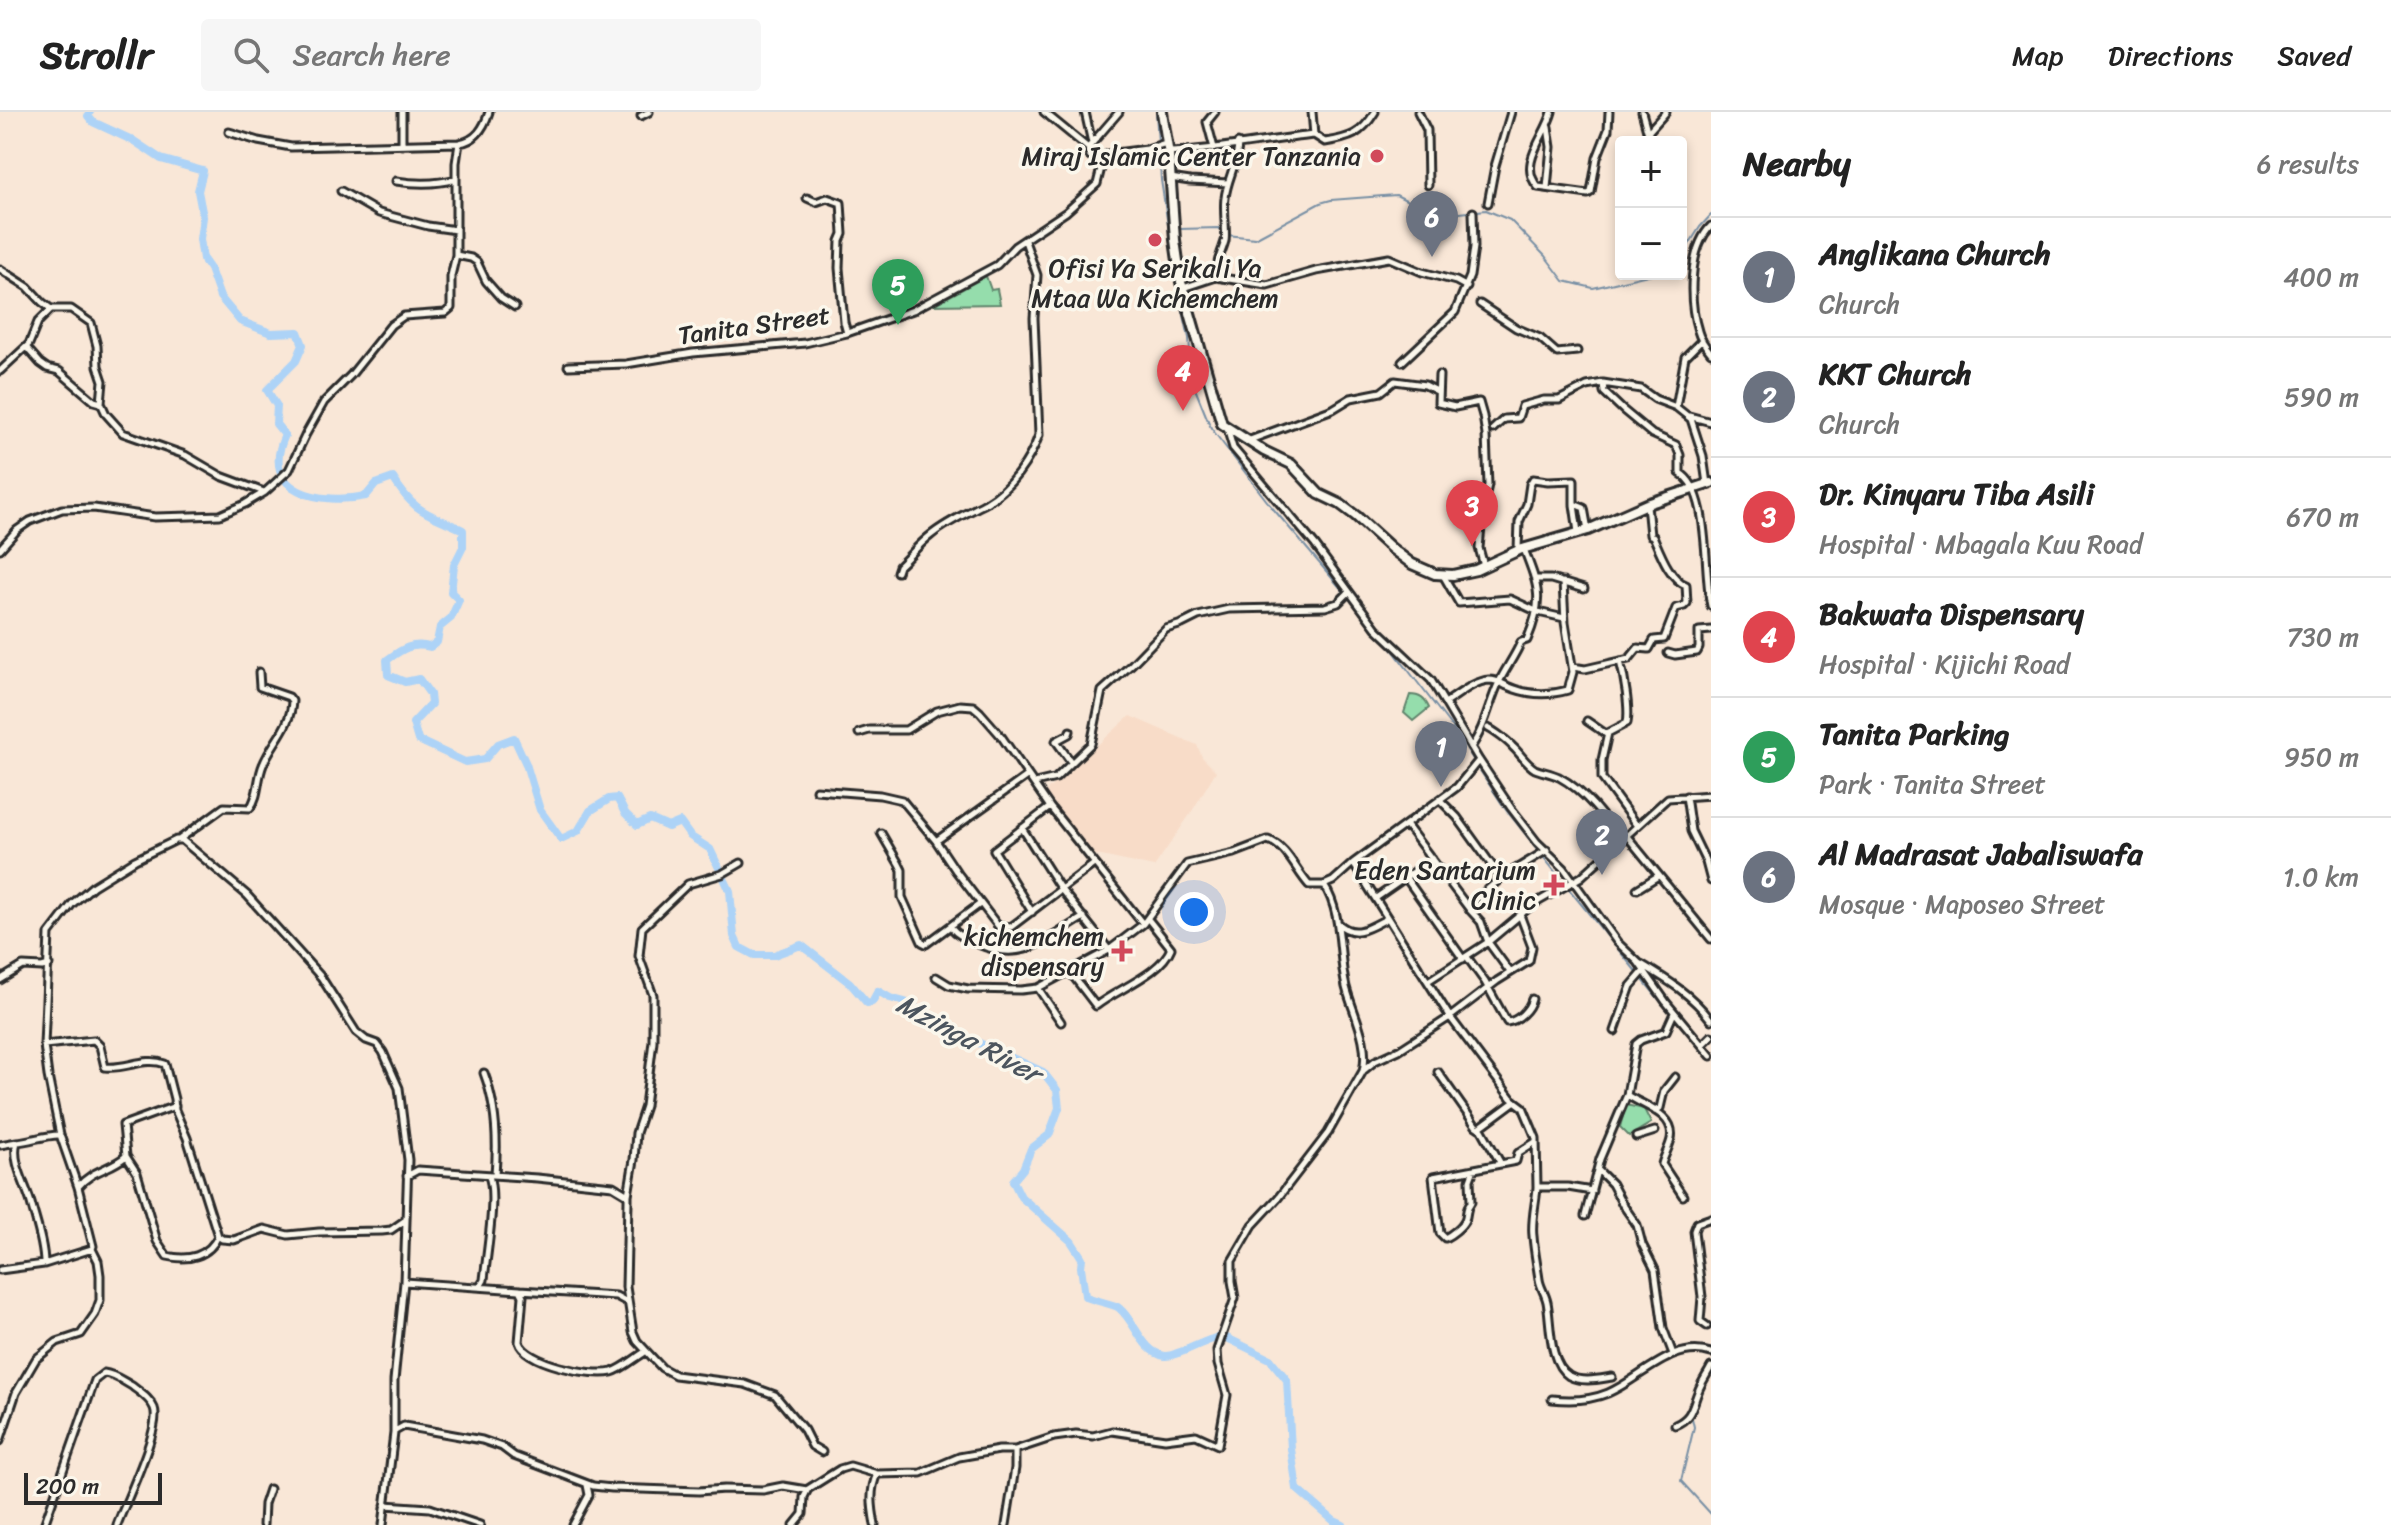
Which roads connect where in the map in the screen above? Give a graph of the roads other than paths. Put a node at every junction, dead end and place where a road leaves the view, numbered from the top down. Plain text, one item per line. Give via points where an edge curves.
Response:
1 (402, 112) edge
2 (489, 112) edge
3 (649, 112) edge
4 (1044, 112) edge
5 (1085, 112) edge
6 (1119, 112) edge
7 (1162, 112) edge
8 (1215, 112) edge
9 (1312, 112) edge
10 (1375, 112) edge
11 (1418, 112) edge
12 (1511, 112) edge
13 (1552, 112) edge
14 (1609, 112) edge
15 (1642, 112) edge
16 (1666, 112) edge
17 (641, 116) dead end
18 (1548, 127) junction
19 (229, 132) dead end
20 (1648, 134) joint
21 (1314, 135) junction
22 (459, 143) junction
23 (1167, 143) junction
24 (1238, 143) junction
25 (402, 145) junction
26 (1090, 146) junction
27 (1214, 148) junction
28 (1169, 155) junction
29 (1101, 161) junction
30 (1170, 178) junction
31 (456, 179) junction
32 (396, 181) dead end
33 (1228, 183) junction
34 (1428, 185) dead end
35 (1547, 188) junction
36 (341, 191) dead end
37 (807, 198) dead end
38 (1488, 203) dead end
39 (1473, 212) dead end
40 (1711, 226) edge
41 (456, 230) junction
42 (1025, 241) junction
43 (456, 255) junction
44 (0, 269) edge
45 (1216, 277) junction
46 (1467, 287) junction
47 (1183, 288) junction
48 (1480, 304) dead end
49 (515, 307) dead end
50 (51, 309) junction
51 (847, 333) junction
52 (1702, 340) junction
53 (26, 347) junction
54 (1577, 351) dead end
55 (1711, 353) edge
56 (1402, 362) dead end
57 (568, 366) dead end
58 (0, 371) edge
59 (1439, 375) dead end
60 (1603, 383) junction
61 (1437, 392) junction
62 (101, 403) junction
63 (1676, 407) junction
64 (1688, 416) junction
65 (1711, 422) edge
66 (1227, 428) junction
67 (1493, 429) dead end
68 (1248, 440) junction
69 (1709, 484) edge
70 (1695, 488) junction
71 (265, 492) junction
72 (1574, 504) junction
73 (1647, 504) junction
74 (1588, 530) junction
75 (1578, 532) junction
76 (0, 549) edge
77 (1522, 549) junction
78 (1485, 566) junction
79 (897, 572) dead end
80 (1443, 574) junction
81 (1535, 579) junction
82 (1563, 582) junction
83 (1584, 589) dead end
84 (1349, 592) junction
85 (1711, 606) edge
86 (1538, 612) junction
87 (1565, 618) junction
88 (1711, 630) edge
89 (1668, 653) dead end
90 (1620, 661) junction
91 (1573, 667) junction
92 (259, 672) dead end
93 (1499, 681) junction
94 (1445, 703) junction
95 (1587, 721) dead end
96 (1488, 728) dead end
97 (1070, 731) dead end
98 (859, 733) dead end
99 (1608, 733) junction
100 (1471, 747) junction
101 (1479, 760) junction
102 (1071, 762) junction
103 (1027, 776) junction
104 (1035, 783) junction
105 (816, 790) dead end
106 (1711, 795) edge
107 (1686, 796) junction
108 (1440, 800) junction
109 (1050, 807) junction
110 (1407, 826) junction
111 (1637, 826) junction
112 (1022, 828) junction
113 (881, 833) dead end
114 (1623, 838) junction
115 (179, 839) junction
116 (936, 841) junction
117 (1547, 850) junction
118 (1432, 859) junction
119 (741, 863) dead end
120 (1353, 863) junction
121 (1095, 864) junction
122 (1658, 876) junction
123 (1406, 878) junction
124 (1501, 878) junction
125 (1711, 881) edge
126 (1574, 882) junction
127 (1324, 885) junction
128 (1060, 888) junction
129 (1637, 889) dead end
130 (1376, 898) junction
131 (980, 903) junction
132 (1468, 906) junction
133 (1032, 912) junction
134 (1520, 915) junction
135 (1084, 917) junction
136 (1386, 919) junction
137 (1146, 922) junction
138 (1337, 923) junction
139 (951, 927) junction
140 (1711, 939) edge
141 (1488, 942) junction
142 (1109, 950) junction
143 (1465, 958) junction
144 (1638, 962) junction
145 (49, 965) junction
146 (1644, 971) junction
147 (1070, 972) junction
148 (1510, 972) junction
149 (936, 977) dead end
150 (0, 980) edge
151 (1428, 981) junction
152 (1038, 988) junction
153 (1487, 988) junction
154 (1532, 999) dead end
155 (1674, 1013) junction
156 (1450, 1017) junction
157 (1711, 1020) edge
158 (1061, 1022) dead end
159 (1615, 1031) dead end
160 (1711, 1036) edge
161 (44, 1045) junction
162 (1702, 1045) junction
163 (1711, 1056) edge
164 (1363, 1071) junction
165 (1438, 1072) dead end
166 (484, 1073) dead end
167 (1675, 1077) dead end
168 (1627, 1095) junction
169 (1514, 1102) junction
170 (175, 1106) junction
171 (1654, 1112) junction
172 (1479, 1128) junction
173 (1655, 1131) dead end
174 (60, 1135) junction
175 (1636, 1137) dead end
176 (1536, 1141) junction
177 (17, 1142) junction
178 (0, 1145) edge
179 (126, 1156) junction
180 (407, 1163) junction
181 (1501, 1164) junction
182 (1474, 1169) junction
183 (418, 1170) junction
184 (1598, 1170) junction
185 (494, 1175) junction
186 (407, 1176) junction
187 (632, 1178) junction
188 (613, 1186) junction
189 (78, 1187) junction
190 (1537, 1187) junction
191 (1592, 1191) junction
192 (628, 1195) junction
193 (1683, 1196) dead end
194 (1585, 1216) dead end
195 (1711, 1218) edge
196 (405, 1221) junction
197 (218, 1236) junction
198 (92, 1249) junction
199 (44, 1264) junction
200 (0, 1270) edge
201 (404, 1282) junction
202 (481, 1286) junction
203 (520, 1290) junction
204 (627, 1302) junction
205 (1707, 1326) dead end
206 (645, 1352) junction
207 (1711, 1353) edge
208 (1673, 1354) junction
209 (1711, 1367) edge
210 (1612, 1377) dead end
211 (1552, 1399) dead end
212 (1675, 1425) dead end
213 (394, 1433) junction
214 (0, 1441) edge
215 (1015, 1450) junction
216 (822, 1452) dead end
217 (877, 1474) junction
218 (587, 1484) junction
219 (269, 1489) dead end
220 (807, 1490) junction
221 (385, 1505) junction
222 (44, 1525) edge
223 (117, 1525) edge
224 (263, 1525) edge
225 (383, 1525) edge
226 (480, 1525) edge
227 (573, 1525) edge
228 (794, 1525) edge
229 (875, 1525) edge
230 (1006, 1525) edge

1 - 25 street
2 - 22 street via 479,134
3 - 17 street
4 - 26 street
5 - 26 street
6 - 26 street
7 - 23 street
8 - 27 street via 1207,122
9 - 21 street
10 - 21 street via 1347,139 1325,142
11 - 34 street via 1427,130
12 - 38 street
13 - 18 street
14 - 35 street via 1590,193
15 - 20 street
16 - 20 street
18 - 35 street
18 - 35 street via 1530,166 1535,184
19 - 25 street via 291,147
21 - 24 street
22 - 25 street
22 - 31 street
23 - 28 street
23 - 29 street via 1108,154
24 - 27 street
24 - 33 street
26 - 29 street via 1090,156
27 - 28 street
28 - 30 street
29 - 42 street, Tanita Street via 1097,184
30 - 33 street
30 - 47 street
31 - 32 street
31 - 41 street
33 - 45 street via 1223,211 1226,240
36 - 41 street via 379,213
37 - 51 street via 841,203 839,268
39 - 46 street
40 - 52 street via 1692,269
41 - 43 street
42 - 51 street, Tanita Street via 997,265 930,302
42 - 79 street via 1037,286 1035,446 1016,478 988,502 931,534
43 - 49 street via 477,262 486,281
43 - 71 street via 451,308 404,316 391,325 324,402 286,473
44 - 50 street
45 - 46 street via 1267,285 1389,258
45 - 47 street
46 - 56 street via 1455,312
47 - 66 street via 1219,416
48 - 54 street via 1557,353
50 - 53 street
50 - 62 street via 71,309 91,323 103,381
51 - 57 street, Tanita Street via 805,343
52 - 55 street
52 - 63 street via 1685,357
53 - 58 street
53 - 62 street via 40,363
59 - 61 street
60 - 63 street via 1641,389
60 - 67 street via 1559,400 1525,405 1518,417 1504,419
60 - 70 street via 1604,392 1623,410 1652,434 1676,445 1680,473
61 - 68 street via 1395,381 1381,392 1351,398
61 - 78 street via 1442,405 1479,402 1483,415 1488,489 1479,548
62 - 71 street via 123,433
63 - 64 street
64 - 65 street
64 - 69 street
66 - 68 street
66 - 84 street via 1233,448
68 - 80 street via 1291,464 1312,489 1356,516 1412,564
69 - 70 street
70 - 73 street
70 - 85 street
71 - 76 street via 220,515 155,517 62,509 30,521
72 - 74 street via 1584,508
72 - 75 street
72 - 77 street via 1573,480 1531,480 1519,522
73 - 74 street
73 - 90 street via 1650,535 1667,566 1686,585 1687,603 1675,609 1663,640
74 - 75 street
75 - 77 street
77 - 78 street
77 - 81 street
78 - 80 street
80 - 86 street via 1459,603 1510,599
81 - 82 street
81 - 86 street
82 - 83 street
82 - 87 street
84 - 94 street via 1376,628 1431,680
84 - 102 street via 1325,607 1229,609 1166,629 1104,687 1091,744
86 - 87 street
86 - 93 street via 1527,640 1520,643
87 - 91 street
88 - 89 street via 1699,631 1697,652
90 - 91 street
90 - 99 street via 1628,718 1624,727
91 - 93 street via 1566,691 1539,695
92 - 115 street via 260,687 292,698 292,708 264,762 255,802 250,808 218,810
93 - 94 street via 1482,681
93 - 100 street
94 - 100 street
95 - 99 street
96 - 114 street via 1533,768 1572,786
97 - 102 street via 1056,742
98 - 103 street via 906,730 937,711 968,705 991,723
99 - 111 street via 1603,781
100 - 101 street
101 - 108 street
101 - 117 street
102 - 104 street via 1056,778
103 - 104 street
103 - 116 street
104 - 109 street
105 - 116 street via 898,798
106 - 107 street
107 - 111 street via 1668,798
107 - 125 street via 1691,831
108 - 110 street
108 - 124 street
109 - 112 street
109 - 121 street
110 - 118 street
110 - 120 street
111 - 114 street
112 - 128 street
112 - 133 street via 994,853
113 - 139 street via 902,870 902,897 922,942
114 - 122 street
114 - 126 street
115 - 145 street via 117,870 72,904 49,934
115 - 180 street via 254,901 321,977 356,1032 383,1052 399,1088
116 - 131 street
117 - 124 street
117 - 126 street
118 - 123 street
118 - 132 street
119 - 187 street via 691,882 642,928 638,947 653,995 653,1041
120 - 127 street
120 - 130 street
121 - 128 street
121 - 137 street
122 - 129 street
122 - 140 street
123 - 130 street
123 - 143 street
124 - 132 street
126 - 134 street
126 - 144 street
127 - 137 street via 1309,885 1284,850 1268,840 1187,864
127 - 138 street
128 - 133 street
128 - 135 street
130 - 136 street
131 - 133 street via 998,926 1011,927
131 - 139 street
132 - 141 street
134 - 141 street
134 - 148 street via 1532,950 1529,961
135 - 139 street via 1016,952 988,948
135 - 142 street
136 - 138 street via 1356,932
136 - 151 street
137 - 142 street
137 - 147 street via 1171,948 1154,968 1096,1006
138 - 164 street via 1365,1057
141 - 143 street
141 - 148 street
142 - 147 street
143 - 151 street
143 - 153 street
144 - 146 street
144 - 157 street via 1685,992
145 - 150 street via 23,966
145 - 161 street
146 - 155 street
146 - 159 street via 1631,986
147 - 152 street
148 - 153 street
149 - 152 street via 968,989
151 - 156 street
152 - 158 street
153 - 154 street via 1507,1022 1519,1017
153 - 156 street
155 - 162 street
155 - 168 street via 1666,1031 1636,1044
156 - 164 street
156 - 169 street
160 - 162 street
161 - 170 street via 94,1040 109,1068 161,1062 167,1067
161 - 174 street
162 - 163 street
164 - 215 street via 1328,1133 1253,1225 1232,1261 1235,1298 1217,1350 1227,1395 1218,1445 1196,1435 1165,1439 1112,1431 1054,1437
165 - 172 street
166 - 185 street via 495,1119
167 - 171 street
168 - 171 street
168 - 184 street
169 - 172 street
169 - 176 street via 1523,1107
170 - 179 street via 123,1125
170 - 197 street
171 - 193 street via 1671,1129 1662,1164
172 - 181 street
173 - 175 street
174 - 177 street
174 - 189 street
176 - 181 street via 1518,1153 1516,1161
176 - 190 street
177 - 178 street
177 - 199 street
179 - 189 street via 86,1177
179 - 197 street via 167,1256 188,1259 214,1246
180 - 183 street
180 - 186 street
181 - 182 street
182 - 182 street via 1433,1177 1445,1238 1465,1220
183 - 185 street
183 - 186 street
184 - 191 street
184 - 208 street via 1637,1225 1655,1270 1663,1328
185 - 188 street
185 - 202 street
186 - 196 street
187 - 188 street
187 - 192 street
188 - 192 street
189 - 198 street
190 - 191 street
190 - 210 street via 1533,1236 1552,1349 1574,1378
191 - 194 street
192 - 204 street
195 - 205 street via 1697,1223 1694,1231 1700,1321
196 - 197 street via 382,1231 288,1235 264,1229 234,1240
196 - 201 street
198 - 199 street
198 - 214 street via 100,1275 95,1314 78,1336 57,1342 36,1359 16,1393
199 - 200 street
201 - 202 street
201 - 213 street
202 - 203 street
203 - 204 street via 616,1296
203 - 206 street via 519,1342 528,1354 576,1371 610,1372
204 - 206 street via 633,1332
206 - 216 street via 675,1375 745,1384 775,1395
207 - 208 street
208 - 211 street via 1608,1392 1577,1400
209 - 212 street via 1692,1412
213 - 218 street via 404,1426 469,1437
213 - 221 street
215 - 217 street via 959,1457 921,1473
215 - 230 street
217 - 220 street via 845,1467
217 - 229 street via 871,1508
218 - 220 street via 622,1489
218 - 227 street via 589,1495
219 - 224 street
220 - 228 street via 803,1514
221 - 225 street
221 - 226 street via 430,1508
222 - 223 street via 95,1380 104,1373 132,1387 155,1411 155,1426

